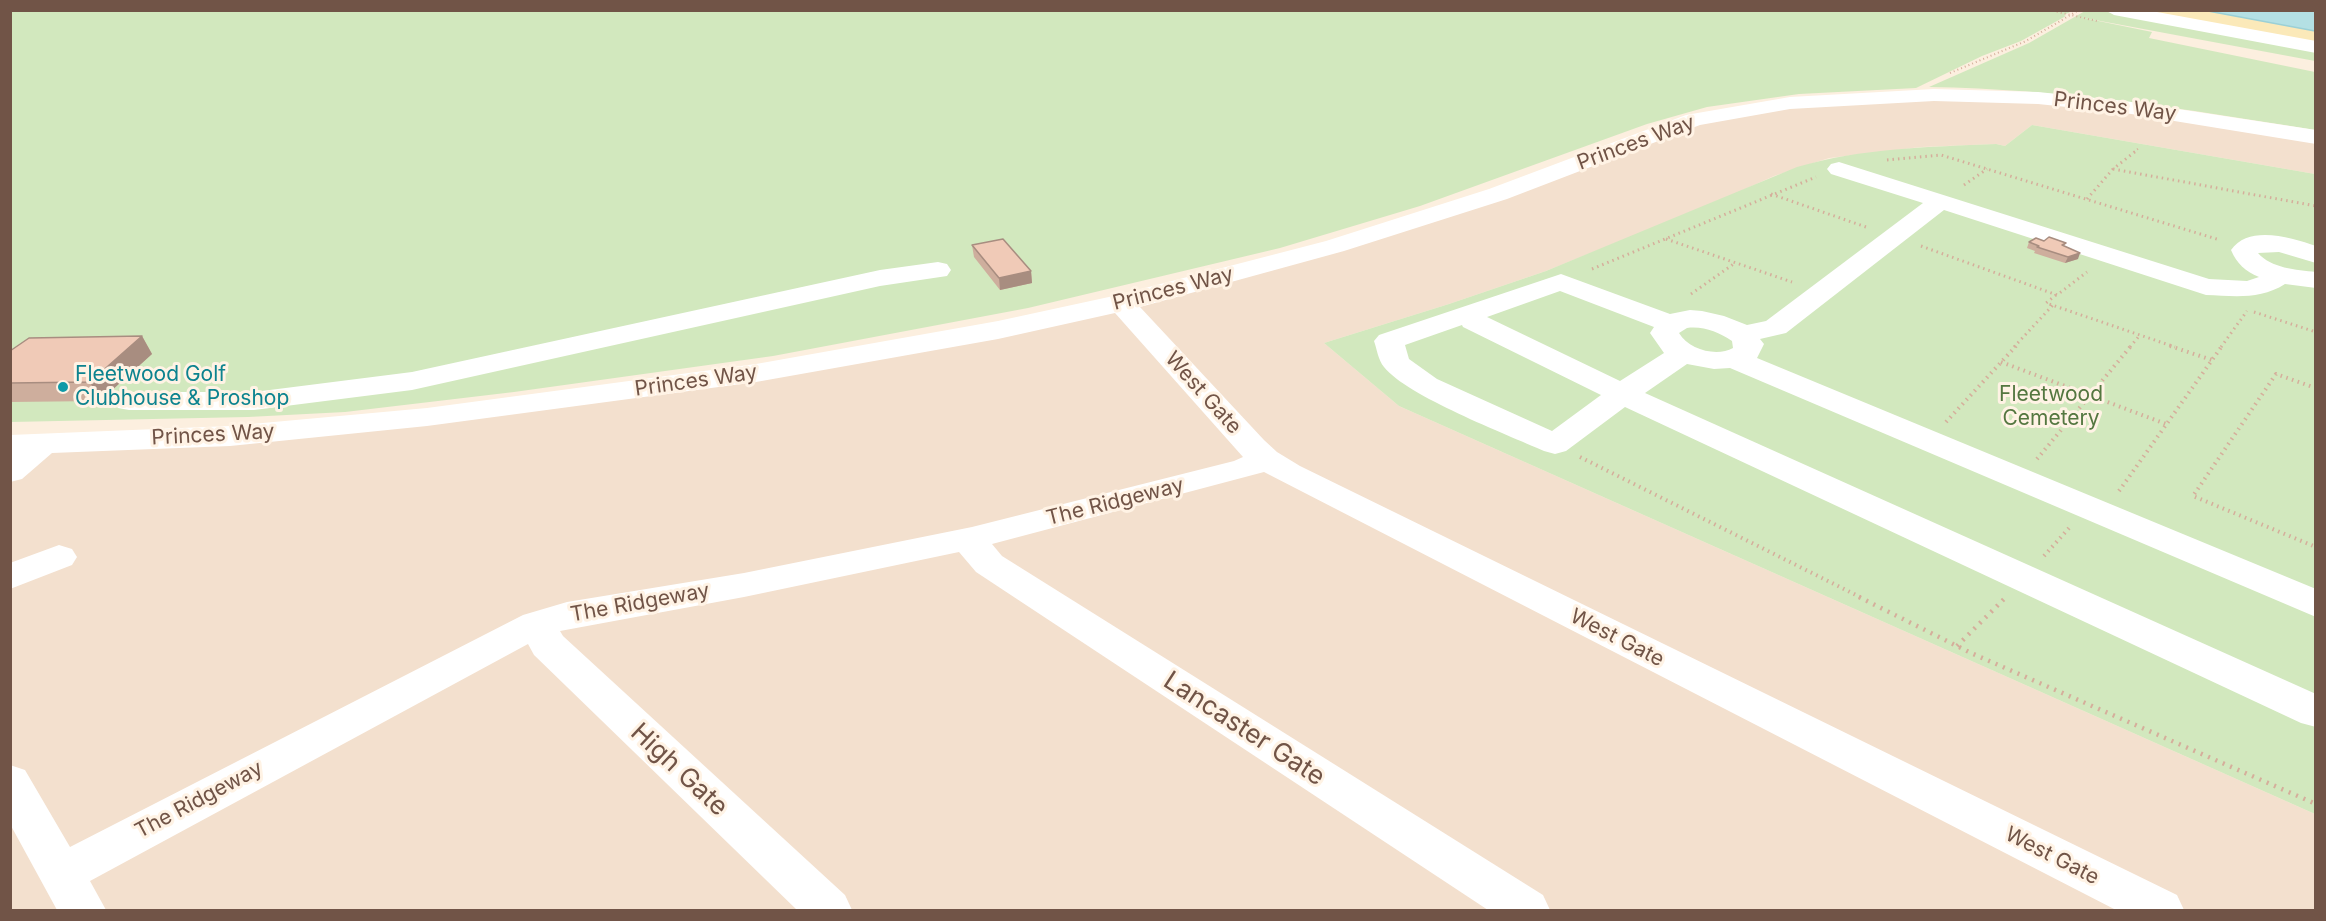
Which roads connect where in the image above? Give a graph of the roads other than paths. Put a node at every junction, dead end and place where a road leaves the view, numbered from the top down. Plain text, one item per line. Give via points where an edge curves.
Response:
1 (2114, 10) edge
2 (2316, 47) edge
3 (2316, 137) edge
4 (1839, 169) road end
5 (1941, 201) junction
6 (2316, 255) edge
7 (938, 270) dead end
8 (2280, 274) junction
9 (2316, 280) edge
10 (1121, 303) junction
11 (1472, 312) junction
12 (1670, 332) junction
13 (1739, 347) junction
14 (1622, 394) junction
15 (129, 401) dead end
16 (254, 401) junction
17 (230, 436) junction
18 (43, 444) junction
19 (10, 445) edge
20 (1265, 459) junction
21 (10, 472) edge
22 (972, 538) junction
23 (59, 557) dead end
24 (10, 577) edge
25 (2316, 604) edge
26 (537, 624) junction
27 (2316, 712) edge
28 (10, 782) edge
29 (71, 892) edge
30 (2143, 907) edge
31 (828, 910) edge
32 (1526, 910) edge

1 - 2 street
3 - 10 street, Princes Way via 2103,104 2003,96 1934,95 1790,103 1694,120 1418,221
4 - 5 street
5 - 8 street via 2218,289 2248,289 2266,284
5 - 13 street via 1776,327
6 - 8 street via 2271,244 2246,248 2244,254 2249,260
7 - 16 street via 880,278 412,381
8 - 9 street
10 - 17 street, Princes Way via 998,330 756,373 427,417
10 - 20 street, West Gate
11 - 12 street via 1561,282
11 - 14 street via 1473,321
11 - 14 street via 1389,341 1396,363 1426,385 1555,444
12 - 13 street via 1710,360
12 - 13 street via 1689,319 1724,324
12 - 14 street
13 - 25 street via 2102,513
14 - 27 street
15 - 16 street
16 - 17 street
17 - 18 street, Princes Way
18 - 19 street, Princes Way
18 - 21 street
20 - 22 street, The Ridgeway via 1246,468
20 - 30 street, West Gate
22 - 26 street, The Ridgeway via 744,585 567,615
22 - 32 street, Lancaster Gate via 977,553 988,564
23 - 24 street
26 - 29 street, The Ridgeway via 499,642
26 - 31 street, High Gate via 548,645
28 - 29 street

